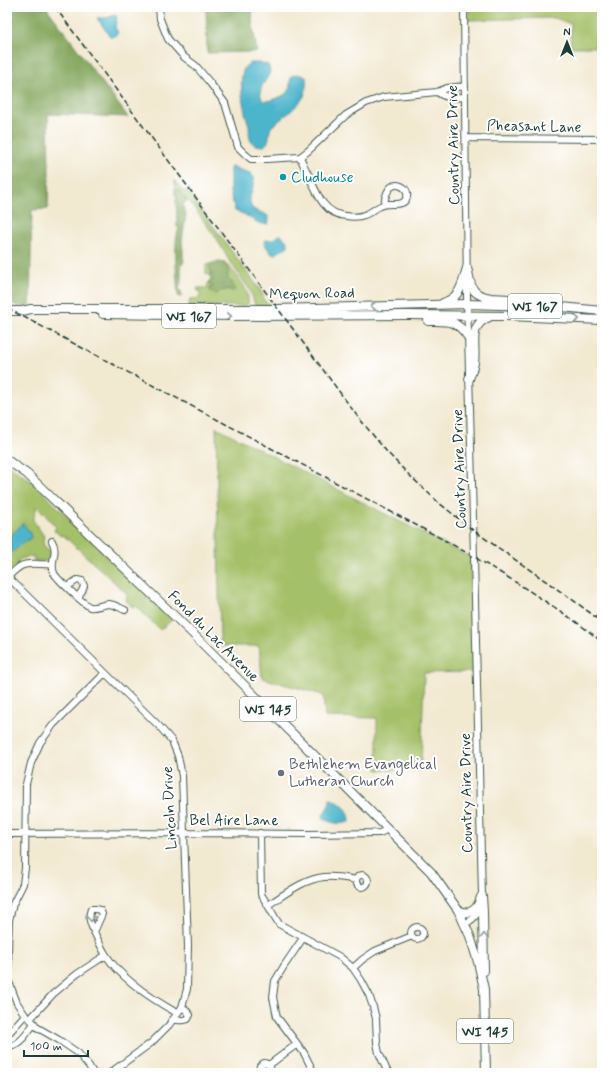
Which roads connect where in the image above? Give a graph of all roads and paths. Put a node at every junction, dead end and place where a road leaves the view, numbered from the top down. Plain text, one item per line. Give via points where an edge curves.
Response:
1 (158, 7) edge
2 (464, 7) edge
3 (465, 86) junction
4 (437, 92) junction
5 (465, 97) junction
6 (466, 138) junction
7 (602, 139) edge
8 (300, 157) junction
9 (384, 204) dead end
10 (467, 268) junction
11 (439, 304) junction
12 (468, 304) junction
13 (578, 308) junction
14 (7, 311) edge
15 (22, 311) junction
16 (600, 311) edge
17 (340, 316) junction
18 (356, 316) junction
19 (468, 316) junction
20 (491, 316) junction
21 (602, 320) edge
22 (468, 337) junction
23 (469, 378) junction
24 (7, 460) edge
25 (52, 541) dead end
26 (52, 565) junction
27 (8, 578) edge
28 (67, 587) junction
29 (78, 597) junction
30 (125, 610) dead end
31 (105, 673) junction
32 (388, 829) junction
33 (184, 833) junction
34 (260, 833) junction
35 (7, 834) edge
36 (26, 834) junction
37 (356, 880) dead end
38 (482, 896) junction
39 (268, 905) junction
40 (458, 910) junction
41 (465, 924) junction
42 (94, 932) dead end
43 (412, 936) dead end
44 (303, 938) junction
45 (106, 955) junction
46 (353, 968) junction
47 (484, 989) junction
48 (182, 1007) junction
49 (175, 1016) junction
50 (30, 1019) junction
51 (7, 1035) edge
52 (297, 1044) junction
53 (7, 1045) edge
54 (269, 1065) junction
55 (93, 1073) edge
56 (110, 1073) edge
57 (260, 1073) edge
58 (269, 1073) edge
59 (314, 1073) edge
60 (388, 1073) edge
61 (486, 1073) edge

1 - 8 street via 168,39 196,66 225,104 238,147 251,159
2 - 3 street, Country Aire Drive
3 - 4 street
3 - 5 street, Country Aire Drive
4 - 5 street via 447,97
4 - 8 street via 384,97 366,103 346,115
5 - 6 street, Country Aire Drive
6 - 7 street, Pheasant Lane
6 - 10 street, Country Aire Drive
8 - 9 street via 319,199 340,216 364,215
10 - 11 main road via 457,295
10 - 12 street, Country Aire Drive
10 - 16 main road via 474,291 483,297 562,302
11 - 12 main road, Mequon Road / WI 167
11 -> 15 main road, Mequon Road / WI 167
12 - 13 main road, Mequon Road / WI 167
12 - 18 main road via 458,310 407,310
12 - 19 street, Country Aire Drive
13 - 16 main road, Mequon Road / WI 167
13 - 19 main road via 562,311 478,310 472,311
14 - 15 main road, Mequon Road / WI 167
15 -> 17 main road, Mequon Road / WI 167
17 - 18 main road, Mequon Road / WI 167
17 - 22 main road via 374,321 445,321 458,324
18 - 19 main road, Mequon Road / WI 167
19 - 20 main road, Mequon Road / WI 167
19 - 22 street, Country Aire Drive
20 -> 21 main road, Mequon Road / WI 167
20 - 23 main road via 477,327 474,363
22 - 23 street, Country Aire Drive
23 - 38 street, Country Aire Drive
24 - 32 main road, Fond du Lac Avenue / WI 145 via 27,474 175,617
25 - 26 street via 55,548
26 - 27 street via 25,564
26 - 28 street via 54,573
27 - 31 street, Lincoln Drive
28 - 29 street
28 - 29 street via 77,580 82,581 84,586
29 - 30 street via 88,606 112,605
31 - 33 street, Lincoln Drive via 172,741 182,776
31 - 36 street via 40,743 31,763 26,784
32 - 34 street, Bel Aire Lane via 380,833
32 - 40 main road, Fond du Lac Avenue / WI 145 via 431,872
33 - 34 street, Bel Aire Lane
33 - 36 street, Bel Aire Lane
33 - 48 street, Lincoln Drive via 188,946 187,990
34 - 39 street via 261,894
35 - 36 street, Bel Aire Lane
36 - 50 street via 23,884 13,904 9,920 8,950 9,982 17,1003
37 - 39 street via 324,877 307,881
38 - 40 main road via 474,910
38 - 41 street, Country Aire Drive via 478,912
47 -> 38 main road
39 - 44 street via 279,924
40 - 41 main road, Fond du Lac Avenue / WI 145
41 - 47 main road, Fond du Lac Avenue / WI 145
42 - 45 street
43 - 46 street via 375,951
44 - 46 street via 325,948
44 - 52 street via 275,981 273,997 277,1017
45 - 49 street via 138,988
45 - 50 street via 53,994
46 - 60 street via 369,995 376,1020 379,1053
47 - 61 main road, Fond du Lac Avenue / WI 145
48 - 49 street, Lincoln Drive
48 - 49 street via 190,1014 188,1019 177,1020
49 - 56 street, Lincoln Drive via 151,1043
50 - 51 street
50 - 53 street via 22,1039 15,1045
50 - 55 street via 38,1028 78,1053
52 - 54 street
52 - 59 street
54 - 57 street via 261,1065
54 - 58 street

